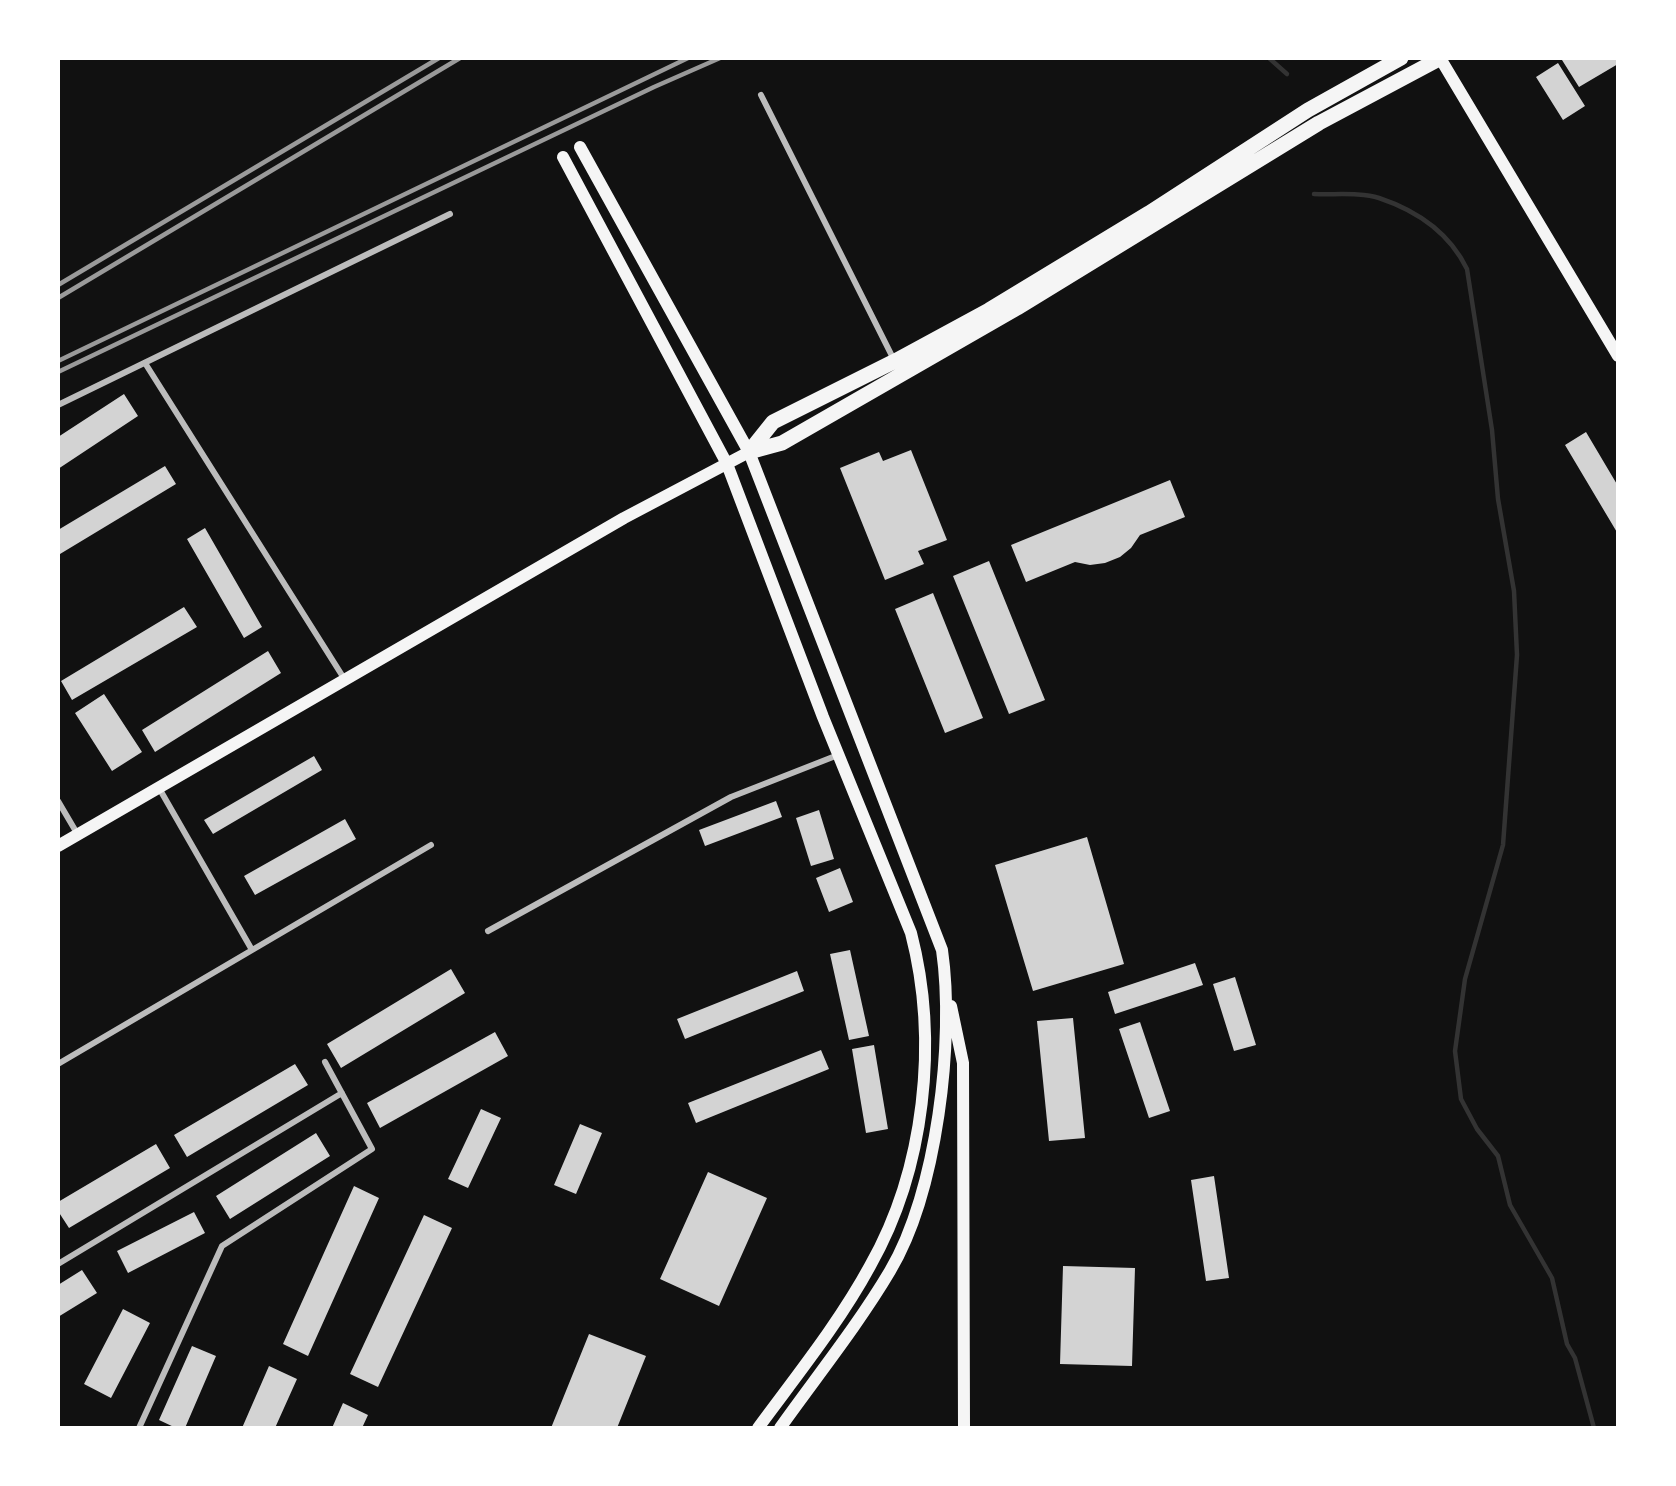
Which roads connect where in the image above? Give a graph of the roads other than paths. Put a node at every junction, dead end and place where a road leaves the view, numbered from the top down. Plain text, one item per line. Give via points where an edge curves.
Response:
1 (1401, 58) edge
2 (1440, 59) edge
3 (760, 95) dead end
4 (580, 147) dead end
5 (563, 158) dead end
6 (450, 214) dead end
7 (1617, 356) edge
8 (894, 361) junction
9 (145, 363) junction
10 (58, 405) edge
11 (749, 452) junction
12 (726, 464) junction
13 (345, 680) junction
14 (838, 755) junction
15 (159, 788) junction
16 (58, 801) edge
17 (78, 835) junction
18 (431, 845) dead end
19 (58, 846) edge
20 (488, 931) dead end
21 (252, 950) junction
22 (946, 982) junction
23 (325, 1062) dead end
24 (58, 1064) edge
25 (342, 1093) junction
26 (58, 1264) edge
27 (139, 1428) edge
28 (758, 1428) edge
29 (780, 1428) edge
30 (964, 1428) edge

1 - 8 main road via 1308,110 989,310
2 - 7 main road
2 - 11 main road via 1319,123 1017,308 782,443
3 - 8 street
4 - 11 main road
5 - 12 main road
6 - 9 street
8 - 11 main road via 773,422
9 - 10 street
9 - 13 street
11 - 12 main road
11 - 22 main road via 942,950
12 - 13 main road via 624,518
12 - 14 main road
13 - 15 main road
14 - 20 street via 731,796
14 - 28 main road via 911,933 919,962 924,1075 917,1132 890,1226 842,1313
15 - 17 main road
15 - 21 street
16 - 17 street
17 - 19 main road
18 - 21 street
21 - 24 street
22 - 29 main road via 946,1056 938,1114 910,1231 879,1288
22 - 30 main road via 963,1063
23 - 25 street
25 - 26 street
25 - 27 street via 372,1149 222,1246

